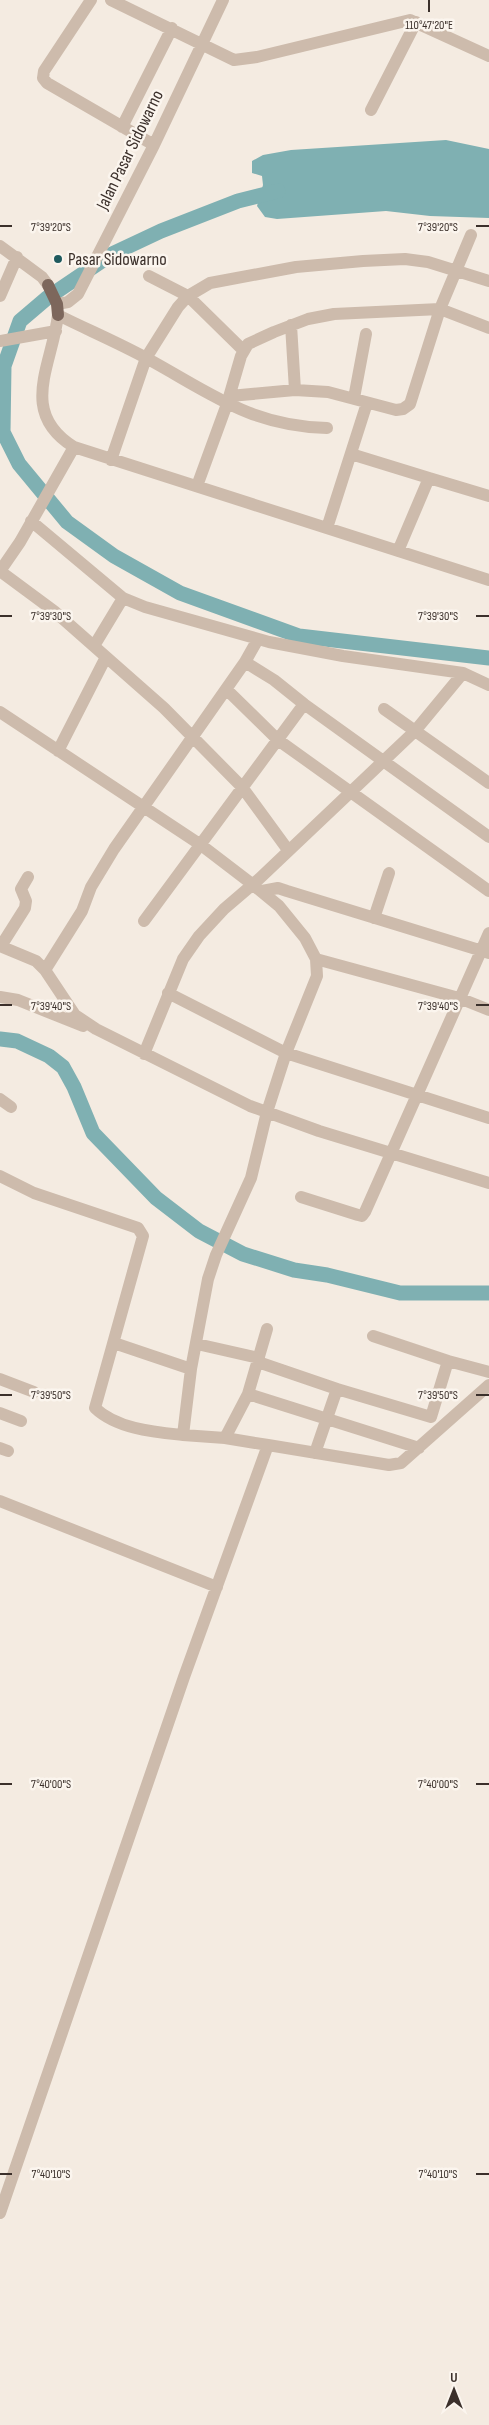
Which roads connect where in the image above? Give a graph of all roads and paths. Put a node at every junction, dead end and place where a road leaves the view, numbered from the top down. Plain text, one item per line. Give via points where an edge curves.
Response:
1 (92, 0) edge
2 (111, 0) edge
3 (223, 0) edge
4 (416, 22) junction
5 (172, 28) junction
6 (202, 43) junction
7 (489, 56) edge
8 (371, 110) dead end
9 (122, 127) junction
10 (154, 145) junction
11 (471, 235) dead end
12 (0, 246) edge
13 (17, 257) junction
14 (458, 270) junction
15 (149, 276) dead end
16 (489, 281) edge
17 (48, 285) joint
18 (0, 296) edge
19 (188, 296) junction
20 (57, 307) junction
21 (440, 309) junction
22 (291, 326) junction
23 (489, 328) edge
24 (56, 331) junction
25 (366, 334) dead end
26 (0, 341) edge
27 (243, 350) junction
28 (146, 358) junction
29 (295, 390) junction
30 (354, 398) junction
31 (228, 400) junction
32 (367, 403) junction
33 (327, 428) dead end
34 (74, 447) junction
35 (351, 454) junction
36 (111, 460) junction
37 (429, 478) junction
38 (197, 486) junction
39 (489, 496) edge
40 (31, 521) junction
41 (327, 528) junction
42 (398, 551) junction
43 (0, 571) edge
44 (489, 580) edge
45 (123, 598) junction
46 (258, 639) junction
47 (94, 646) junction
48 (106, 657) junction
49 (245, 662) junction
50 (462, 673) junction
51 (489, 685) edge
52 (226, 689) junction
53 (304, 704) junction
54 (384, 709) dead end
55 (0, 712) edge
56 (414, 731) junction
57 (192, 738) junction
58 (278, 740) junction
59 (58, 751) junction
60 (384, 760) junction
61 (489, 783) edge
62 (242, 787) junction
63 (350, 791) junction
64 (141, 807) junction
65 (489, 837) edge
66 (201, 845) junction
67 (288, 850) junction
68 (389, 873) dead end
69 (28, 877) dead end
70 (257, 888) junction
71 (489, 891) edge
72 (374, 918) junction
73 (144, 921) dead end
74 (489, 933) edge
75 (0, 946) edge
76 (485, 952) edge
77 (316, 959) junction
78 (45, 970) junction
79 (168, 993) junction
80 (0, 997) edge
81 (459, 998) junction
82 (489, 1010) edge
83 (96, 1029) junction
84 (286, 1053) junction
85 (144, 1054) junction
86 (417, 1096) junction
87 (266, 1112) junction
88 (489, 1118) edge
89 (390, 1154) junction
90 (0, 1176) edge
91 (489, 1183) edge
92 (301, 1197) dead end
93 (267, 1329) dead end
94 (373, 1336) dead end
95 (114, 1343) junction
96 (197, 1344) junction
97 (258, 1360) junction
98 (448, 1361) junction
99 (191, 1368) junction
100 (489, 1372) edge
101 (0, 1379) edge
102 (489, 1385) edge
103 (337, 1389) junction
104 (34, 1392) dead end
105 (248, 1394) junction
106 (0, 1413) edge
107 (431, 1417) junction
108 (327, 1419) junction
109 (21, 1421) dead end
110 (447, 1424) junction
111 (183, 1435) junction
112 (225, 1438) junction
113 (268, 1445) junction
114 (419, 1448) junction
115 (315, 1453) junction
116 (0, 1501) edge
117 (217, 1587) junction
118 (0, 2213) edge

1 - 9 street via 44,71 43,78 47,84
2 - 5 street
3 - 6 street, Jalan Pasar Sidowarno
4 - 6 street via 399,22 242,60 228,57
4 - 7 street
4 - 8 street
5 - 6 street
5 - 9 street
6 - 10 street, Jalan Pasar Sidowarno
9 - 10 street
10 - 20 street, Jalan Pasar Sidowarno via 78,294
11 - 14 street
12 - 13 street
13 - 17 street
13 - 18 street
14 - 16 street
14 - 19 street via 412,260 353,262 242,276 210,283
14 - 21 street
15 - 19 street
17 - 20 main road
19 - 27 street
19 - 28 street
20 - 24 street
20 - 28 street
21 - 22 street via 334,314
21 - 23 street
21 - 32 street via 410,404 396,410
22 - 27 street via 254,341
22 - 29 street
24 - 26 street
24 - 34 street via 41,391 43,408 62,440
25 - 30 street
27 - 31 street
28 - 31 street
28 - 36 street
29 - 30 street
29 - 31 street
30 - 32 street
31 - 33 street via 251,416 304,428
31 - 38 street
32 - 35 street
34 - 36 street
34 - 40 street
35 - 37 street
35 - 41 street
36 - 38 street
37 - 39 street
37 - 42 street
38 - 41 street
40 - 43 street
40 - 45 street
41 - 42 street
42 - 44 street
43 - 47 street
45 - 46 street
45 - 47 street
46 - 49 street
46 - 50 street via 343,656
47 - 48 street
48 - 57 street via 164,708
48 - 59 street
49 - 52 street
49 - 53 street
50 - 51 street
50 - 56 street
52 - 57 street
52 - 58 street
53 - 58 street
53 - 60 street
54 - 56 street
55 - 59 street
56 - 60 street
56 - 61 street
57 - 62 street
57 - 64 street
58 - 62 street
58 - 63 street
59 - 64 street
60 - 63 street
60 - 65 street
62 - 66 street
62 - 67 street
63 - 67 street
63 - 71 street
64 - 66 street
64 - 78 street
66 - 70 street
66 - 73 street
67 - 70 street
68 - 72 street
69 - 75 street via 21,889 26,900 25,908
70 - 72 street via 278,888
70 - 77 street via 290,918
70 - 79 street via 224,909 199,936 183,959
72 - 76 street
74 - 76 street
75 - 78 street via 36,961
76 - 81 street
77 - 81 street
77 - 84 street via 318,976
78 - 83 street via 76,1015
79 - 84 street
79 - 85 street
80 - 83 street via 18,1000
81 - 82 street
81 - 86 street
83 - 85 street
84 - 86 street
84 - 87 street
85 - 87 street
86 - 88 street
86 - 89 street
87 - 89 street
87 - 96 street via 251,1178 208,1278
89 - 91 street
89 - 92 street via 362,1216
90 - 95 street via 34,1193 142,1231
93 - 97 street
94 - 98 street
95 - 99 street
95 - 111 street via 95,1408 112,1419 147,1431
96 - 97 street
96 - 99 street
97 - 103 street
97 - 105 street
98 - 100 street
98 - 107 street
99 - 111 street
101 - 104 street
102 - 110 street
103 - 107 street
103 - 108 street
105 - 108 street
105 - 112 street
106 - 109 street
107 - 110 street
108 - 114 street
108 - 115 street
110 - 114 street
111 - 112 street
112 - 113 street
113 - 115 street
113 - 117 street
114 - 115 street via 401,1463 390,1465
116 - 117 street
117 - 118 street

